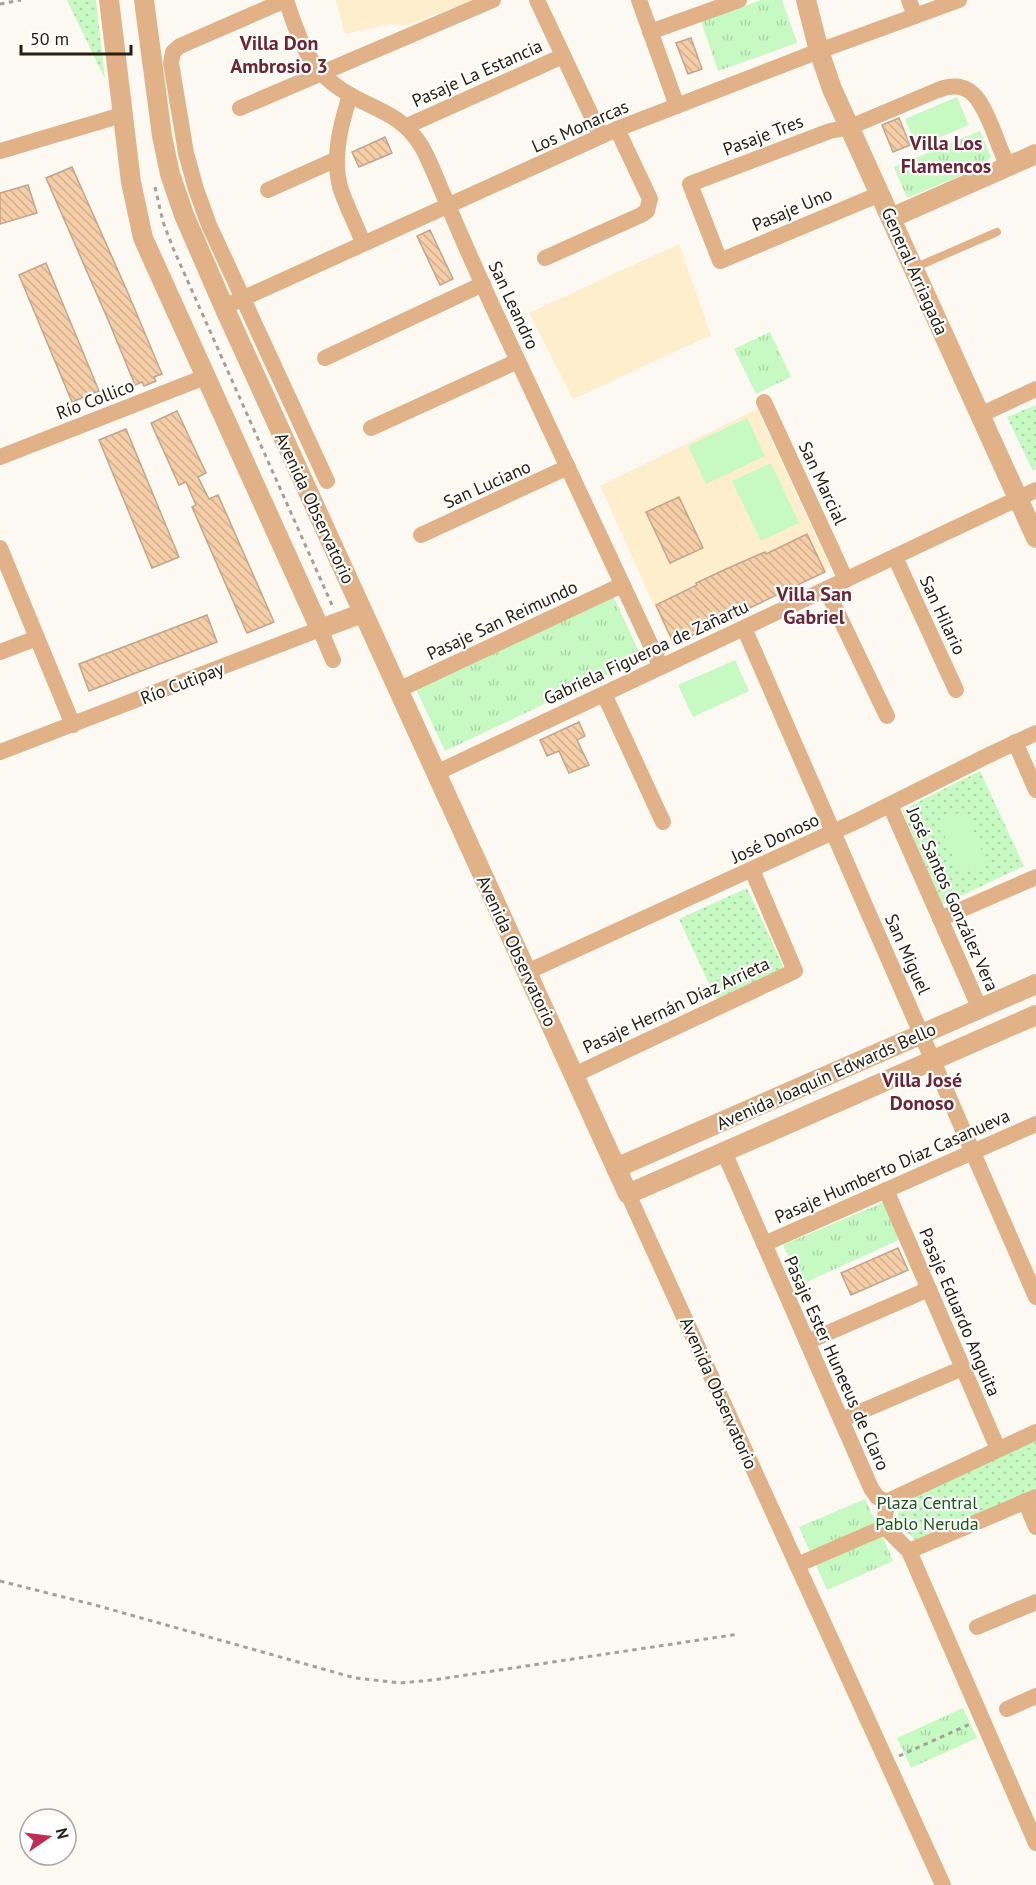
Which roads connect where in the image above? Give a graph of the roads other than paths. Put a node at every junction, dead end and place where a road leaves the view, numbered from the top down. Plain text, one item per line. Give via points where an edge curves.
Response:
1 (109, 0) edge
2 (144, 0) edge
3 (286, 0) edge
4 (493, 0) edge
5 (537, 0) edge
6 (639, 0) edge
7 (739, 0) edge
8 (806, 0) edge
9 (909, 0) edge
10 (959, 0) edge
11 (915, 16) junction
12 (651, 32) junction
13 (819, 51) junction
14 (563, 56) junction
15 (322, 74) junction
16 (350, 95) junction
17 (677, 106) junction
18 (240, 108) dead end
19 (122, 115) junction
20 (407, 126) junction
21 (850, 127) junction
22 (618, 129) junction
23 (601, 136) junction
24 (0, 151) edge
25 (1036, 154) edge
26 (337, 159) junction
27 (1008, 167) junction
28 (268, 190) dead end
29 (880, 194) junction
30 (448, 206) junction
31 (891, 218) junction
32 (997, 232) dead end
33 (363, 243) junction
34 (544, 258) dead end
35 (720, 261) joint
36 (914, 268) junction
37 (483, 284) junction
38 (243, 297) junction
39 (224, 307) junction
40 (325, 358) dead end
41 (518, 361) junction
42 (205, 377) junction
43 (1036, 389) edge
44 (764, 402) dead end
45 (980, 415) junction
46 (372, 428) dead end
47 (0, 457) edge
48 (568, 468) junction
49 (327, 481) dead end
50 (1036, 490) edge
51 (1018, 499) junction
52 (422, 535) dead end
53 (1036, 538) edge
54 (1, 553) edge
55 (895, 557) junction
56 (846, 580) junction
57 (622, 585) junction
58 (826, 589) junction
59 (363, 613) junction
60 (744, 628) junction
61 (320, 629) junction
62 (37, 638) junction
63 (0, 652) edge
64 (333, 660) dead end
65 (661, 667) junction
66 (398, 690) junction
67 (956, 690) dead end
68 (604, 694) junction
69 (887, 716) dead end
70 (73, 724) junction
71 (1036, 733) edge
72 (1015, 742) junction
73 (0, 752) edge
74 (436, 773) junction
75 (1036, 790) edge
76 (890, 805) junction
77 (663, 822) dead end
78 (834, 832) junction
79 (752, 870) junction
80 (1036, 877) edge
81 (940, 919) junction
82 (527, 972) junction
83 (1036, 984) edge
84 (980, 1009) junction
85 (1036, 1016) edge
86 (922, 1034) junction
87 (933, 1060) junction
88 (574, 1075) junction
89 (1036, 1124) edge
90 (724, 1152) junction
91 (973, 1152) junction
92 (616, 1168) junction
93 (886, 1190) junction
94 (628, 1194) junction
95 (764, 1244) junction
96 (929, 1289) junction
97 (1036, 1297) edge
98 (807, 1342) junction
99 (963, 1368) junction
100 (842, 1420) junction
101 (1036, 1432) edge
102 (998, 1449) junction
103 (1030, 1499) edge
104 (886, 1502) junction
105 (885, 1527) junction
106 (1036, 1527) edge
107 (909, 1551) junction
108 (797, 1566) junction
109 (1036, 1602) edge
110 (977, 1627) dead end
111 (1036, 1695) edge
112 (1007, 1709) dead end
113 (1036, 1843) edge
114 (943, 1885) edge

1 - 19 street
2 - 39 street, Avenida Observatorio via 170,174
3 - 15 street, San Leandro via 303,47
3 - 38 street via 180,46 173,52 171,63 196,189
4 - 15 street
5 - 14 street
6 - 12 street
7 - 12 street
8 - 13 street, General Arriagada
9 - 11 street
10 - 11 street, Los Monarcas
11 - 13 street, Los Monarcas
12 - 17 street
13 - 17 street, Los Monarcas
13 - 21 street, General Arriagada
14 - 20 street, Pasaje La Estancia
14 - 23 street
15 - 16 street, San Leandro
15 - 18 street
16 - 20 street, San Leandro via 384,110
16 - 26 street
17 - 22 street, Los Monarcas
19 - 24 street
19 - 42 street via 130,182 143,238
20 - 30 street, San Leandro via 426,155
21 - 27 street, Pasaje Tres via 944,87 957,87 980,100
21 - 29 street, General Arriagada
21 - 35 street, Pasaje Tres via 690,184
22 - 23 street, Los Monarcas
22 - 34 street via 650,199 647,211
23 - 30 street, Los Monarcas
25 - 27 street
26 - 28 street
26 - 33 street via 340,184
27 - 31 street
29 - 31 street, General Arriagada
29 - 35 street, Pasaje Uno
30 - 33 street, Los Monarcas
30 - 37 street, San Leandro
31 - 36 street, General Arriagada
32 - 36 lane
33 - 38 street, Los Monarcas
36 - 45 street, General Arriagada
37 - 40 street
37 - 41 street, San Leandro
38 - 39 street, Los Monarcas
38 - 49 street
39 - 59 street, Avenida Observatorio
41 - 46 street
41 - 48 street, San Leandro
42 - 47 street, Río Collico
42 - 61 street
43 - 45 street
44 - 56 street, San Marcial
45 - 51 street, General Arriagada
48 - 52 street, San Luciano
48 - 57 street, San Leandro
50 - 51 street, Gabriela Figueroa de Zañartu
51 - 53 street, General Arriagada
51 - 55 street, Gabriela Figueroa de Zañartu
54 - 62 street
55 - 56 street, Gabriela Figueroa de Zañartu
55 - 67 street, San Hilario
56 - 58 street, Gabriela Figueroa de Zañartu
57 - 65 street, San Leandro
57 - 66 street, Pasaje San Reimundo
58 - 60 street, Gabriela Figueroa de Zañartu
58 - 69 street
59 - 61 street, Río Cutipay
59 - 66 street, Avenida Observatorio
60 - 65 street, Gabriela Figueroa de Zañartu
60 - 78 street, San Miguel
61 - 64 street
61 - 70 street, Río Cutipay
62 - 63 street
62 - 70 street
65 - 68 street, Gabriela Figueroa de Zañartu
66 - 74 street, Avenida Observatorio
68 - 74 street, Gabriela Figueroa de Zañartu
68 - 77 street
70 - 73 street, Río Cutipay
71 - 72 street, José Donoso
72 - 75 street
72 - 76 street, José Donoso
74 - 82 street, Avenida Observatorio
76 - 78 street, José Donoso
76 - 81 street, José Santos González Vera
78 - 79 street, José Donoso
78 - 86 street, San Miguel
79 - 82 street, José Donoso
79 - 88 street, Pasaje Hernán Díaz Arrieta via 795,971
80 - 81 street
81 - 84 street, José Santos González Vera
82 - 88 street, Avenida Observatorio
83 - 84 street, Avenida Joaquín Edwards Bello
84 - 86 street, Avenida Joaquín Edwards Bello
85 - 87 street, Avenida Joaquín Edwards Bello
86 - 87 street, San Miguel
86 - 92 street, Avenida Joaquín Edwards Bello
87 - 90 street, Avenida Joaquín Edwards Bello
87 - 91 street, San Miguel
88 - 92 street, Avenida Observatorio
89 - 91 street, Pasaje Humberto Díaz Casanueva
90 - 94 street, Avenida Joaquín Edwards Bello
90 - 95 street, Pasaje Ester Huneeus de Claro
91 - 93 street, Pasaje Humberto Díaz Casanueva
91 - 97 street, San Miguel
92 - 94 street, Avenida Observatorio
93 - 95 street, Pasaje Humberto Díaz Casanueva
93 - 96 street, Pasaje Eduardo Anguita
94 - 108 street, Avenida Observatorio
95 - 98 street, Pasaje Ester Huneeus de Claro
96 - 98 street
96 - 99 street, Pasaje Eduardo Anguita
98 - 100 street, Pasaje Ester Huneeus de Claro
99 - 100 street
99 - 102 street, Pasaje Eduardo Anguita
100 - 104 street, Pasaje Ester Huneeus de Claro via 873,1492
101 - 102 street
102 - 104 street
103 - 106 street
103 - 107 street
104 - 105 street
105 - 107 street
105 - 108 street
107 - 113 street
108 - 114 street, Avenida Observatorio
109 - 110 street
111 - 112 street

